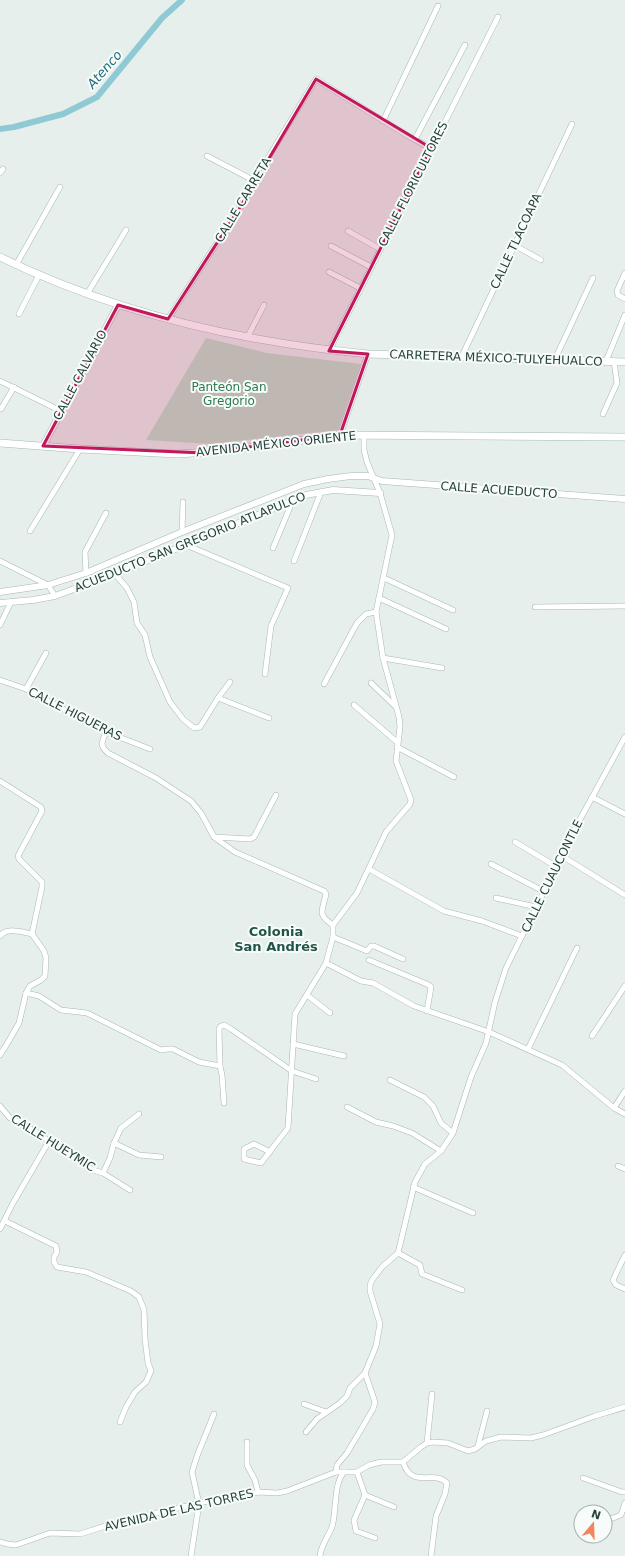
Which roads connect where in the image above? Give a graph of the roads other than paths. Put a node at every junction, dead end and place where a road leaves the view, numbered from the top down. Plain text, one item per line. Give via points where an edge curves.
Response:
1 (438, 6) dead end
2 (498, 17) dead end
3 (465, 45) dead end
4 (383, 121) junction
5 (572, 124) dead end
6 (415, 139) junction
7 (431, 148) junction
8 (207, 156) dead end
9 (255, 182) junction
10 (60, 187) dead end
11 (126, 230) dead end
12 (348, 231) dead end
13 (514, 245) junction
14 (331, 246) dead end
15 (380, 249) junction
16 (0, 257) edge
17 (541, 260) dead end
18 (16, 265) junction
19 (371, 267) junction
20 (329, 272) dead end
21 (625, 272) edge
22 (39, 275) junction
23 (593, 278) dead end
24 (360, 288) junction
25 (87, 294) junction
26 (625, 299) edge
27 (118, 305) junction
28 (264, 305) dead end
29 (19, 314) dead end
30 (625, 315) edge
31 (168, 319) junction
32 (247, 338) junction
33 (329, 351) junction
34 (368, 354) junction
35 (461, 358) junction
36 (555, 359) junction
37 (606, 361) junction
38 (614, 361) junction
39 (625, 362) edge
40 (0, 381) edge
41 (14, 387) junction
42 (1, 409) dead end
43 (61, 411) junction
44 (603, 414) dead end
45 (340, 435) junction
46 (364, 435) junction
47 (625, 437) edge
48 (0, 443) edge
49 (43, 446) junction
50 (80, 449) junction
51 (374, 478) junction
52 (321, 492) junction
53 (380, 493) junction
54 (625, 499) edge
55 (292, 500) junction
56 (183, 502) dead end
57 (106, 513) dead end
58 (30, 531) dead end
59 (182, 532) junction
60 (186, 546) junction
61 (273, 548) dead end
62 (0, 561) edge
63 (294, 561) dead end
64 (86, 573) junction
65 (115, 574) junction
66 (384, 578) junction
67 (48, 585) junction
68 (0, 592) edge
69 (55, 596) junction
70 (379, 598) junction
71 (11, 602) junction
72 (0, 603) edge
73 (625, 606) edge
74 (535, 608) dead end
75 (452, 610) dead end
76 (376, 612) junction
77 (0, 625) edge
78 (446, 629) dead end
79 (46, 653) dead end
80 (383, 658) junction
81 (442, 668) dead end
82 (265, 674) dead end
83 (0, 680) edge
84 (230, 682) dead end
85 (371, 683) dead end
86 (324, 684) dead end
87 (26, 689) junction
88 (218, 698) junction
89 (354, 705) dead end
90 (397, 708) junction
91 (269, 718) dead end
92 (106, 732) junction
93 (625, 738) edge
94 (397, 744) junction
95 (150, 749) dead end
96 (454, 777) dead end
97 (0, 781) edge
98 (276, 795) dead end
99 (592, 797) junction
100 (625, 814) edge
101 (214, 837) junction
102 (515, 842) dead end
103 (562, 856) junction
104 (491, 864) dead end
105 (557, 868) junction
106 (369, 869) junction
107 (545, 892) junction
108 (625, 895) edge
109 (496, 898) dead end
110 (536, 907) junction
111 (333, 925) junction
112 (32, 934) junction
113 (0, 936) edge
114 (522, 936) junction
115 (333, 937) junction
116 (577, 948) dead end
117 (402, 959) dead end
118 (369, 960) dead end
119 (326, 963) junction
120 (625, 986) edge
121 (26, 993) junction
122 (307, 995) junction
123 (427, 1011) junction
124 (330, 1013) dead end
125 (489, 1032) junction
126 (592, 1036) dead end
127 (293, 1044) junction
128 (528, 1049) junction
129 (0, 1055) edge
130 (344, 1056) dead end
131 (220, 1066) junction
132 (292, 1071) junction
133 (316, 1079) dead end
134 (390, 1080) dead end
135 (625, 1090) edge
136 (224, 1103) dead end
137 (0, 1106) edge
138 (347, 1107) dead end
139 (614, 1108) junction
140 (139, 1114) dead end
141 (625, 1114) edge
142 (453, 1133) junction
143 (49, 1141) junction
144 (114, 1143) junction
145 (441, 1151) junction
146 (270, 1152) junction
147 (160, 1156) dead end
148 (618, 1166) dead end
149 (625, 1169) edge
150 (103, 1172) junction
151 (413, 1188) junction
152 (130, 1190) dead end
153 (473, 1213) dead end
154 (5, 1221) junction
155 (0, 1229) edge
156 (398, 1253) junction
157 (625, 1255) edge
158 (625, 1289) edge
159 (462, 1290) dead end
160 (365, 1373) junction
161 (432, 1394) dead end
162 (304, 1404) dead end
163 (625, 1407) edge
164 (487, 1411) dead end
165 (326, 1412) junction
166 (214, 1414) dead end
167 (120, 1422) dead end
168 (306, 1432) dead end
169 (247, 1442) dead end
170 (427, 1443) junction
171 (478, 1446) junction
172 (403, 1462) junction
173 (336, 1472) junction
174 (344, 1472) junction
175 (357, 1472) junction
176 (583, 1478) dead end
177 (258, 1492) junction
178 (625, 1492) edge
179 (365, 1495) junction
180 (625, 1503) edge
181 (199, 1504) junction
182 (394, 1507) dead end
183 (613, 1518) edge
184 (375, 1538) dead end
185 (0, 1542) edge
186 (191, 1556) edge
187 (320, 1556) edge
188 (431, 1556) edge

1 - 4 street
2 - 7 street, CALLE FLORICULTORES
3 - 6 street
4 - 6 street
4 - 9 street, CALLE CARRETA via 316,79
5 - 13 street, CALLE TLACOAPA
6 - 7 street
7 - 15 street, CALLE FLORICULTORES
8 - 9 street
9 - 31 street, CALLE CARRETA
10 - 18 street
11 - 25 street
12 - 15 street
13 - 17 street
13 - 35 street, CALLE TLACOAPA
14 - 19 street
15 - 19 street, CALLE FLORICULTORES
16 - 18 main road, CARRETERA MÉXICO-TULYEHUALCO
18 - 22 main road, CARRETERA MÉXICO-TULYEHUALCO
19 - 24 street, CALLE FLORICULTORES
20 - 24 street
21 - 26 street via 617,292
22 - 25 main road, CARRETERA MÉXICO-TULYEHUALCO
22 - 29 street
23 - 36 street
24 - 33 street, CALLE FLORICULTORES
25 - 27 main road, CARRETERA MÉXICO-TULYEHUALCO
27 - 31 main road, CARRETERA MÉXICO-TULYEHUALCO
27 - 43 street, CALLE CALVARIO
28 - 32 street
30 - 37 street
31 - 32 main road, CARRETERA MÉXICO-TULYEHUALCO
32 - 33 main road, CARRETERA MÉXICO-TULYEHUALCO
33 - 34 main road, CARRETERA MÉXICO-TULYEHUALCO
34 - 35 main road, CARRETERA MÉXICO-TULYEHUALCO
34 - 45 street
35 - 36 main road, CARRETERA MÉXICO-TULYEHUALCO
36 - 37 main road, CARRETERA MÉXICO-TULYEHUALCO
37 - 38 main road, CARRETERA MÉXICO-TULYEHUALCO
38 - 39 main road, CARRETERA MÉXICO-TULYEHUALCO
38 - 44 street via 618,383
40 - 41 street
41 - 42 street
41 - 43 street
43 - 49 street, CALLE CALVARIO
45 - 46 main road, AVENIDA MÉXICO ORIENTE
45 - 50 main road, AVENIDA MÉXICO ORIENTE via 203,453
46 - 47 main road, AVENIDA MÉXICO ORIENTE
46 - 51 street via 364,450
48 - 49 main road, AVENIDA MÉXICO ORIENTE
49 - 50 main road, AVENIDA MÉXICO ORIENTE
50 - 58 street
51 - 53 street
51 - 54 street, CALLE ACUEDUCTO via 382,481
51 - 59 street, ACUEDUCTO SAN GREGORIO ATLAPULCO via 351,476 304,484
52 - 53 street, ACUEDUCTO SAN GREGORIO ATLAPULCO via 342,490
52 - 55 street, ACUEDUCTO SAN GREGORIO ATLAPULCO
52 - 63 street
53 - 66 street via 392,535
55 - 60 street, ACUEDUCTO SAN GREGORIO ATLAPULCO
55 - 61 street
56 - 59 street
57 - 64 street via 85,552
59 - 64 street, ACUEDUCTO SAN GREGORIO ATLAPULCO
60 - 65 street, ACUEDUCTO SAN GREGORIO ATLAPULCO
60 - 82 street via 288,588 271,626
62 - 67 street
64 - 67 street, ACUEDUCTO SAN GREGORIO ATLAPULCO
65 - 69 street, ACUEDUCTO SAN GREGORIO ATLAPULCO
65 - 88 street via 127,588 134,602 137,623 145,635 150,657 175,709 197,729
66 - 70 street
66 - 75 street
67 - 68 street, ACUEDUCTO SAN GREGORIO ATLAPULCO
67 - 69 street
69 - 71 street, ACUEDUCTO SAN GREGORIO ATLAPULCO
70 - 76 street
70 - 78 street
71 - 72 street, ACUEDUCTO SAN GREGORIO ATLAPULCO
71 - 77 street
73 - 74 street
76 - 80 street
76 - 86 street via 366,614 357,623
79 - 87 street
80 - 81 street
80 - 90 street
83 - 87 street, CALLE HIGUERAS
84 - 88 street
85 - 90 street
87 - 92 street, CALLE HIGUERAS
88 - 91 street
89 - 94 street
90 - 94 street via 400,727
92 - 95 street, CALLE HIGUERAS
92 - 101 street via 102,744 108,753 156,778 191,801
93 - 99 street, CALLE CUAUCONTLE
94 - 96 street
94 - 106 street via 397,768 411,800 386,832
97 - 112 street via 41,807 42,811 18,856 42,882
98 - 101 street via 254,837
99 - 100 street
99 - 103 street, CALLE CUAUCONTLE
101 - 111 street via 235,852 324,891 326,894 322,915
102 - 105 street
103 - 105 street, CALLE CUAUCONTLE
103 - 108 street
104 - 107 street
105 - 107 street, CALLE CUAUCONTLE
106 - 111 street via 357,893
106 - 114 street via 444,911 482,921
107 - 110 street, CALLE CUAUCONTLE
109 - 110 street
110 - 114 street, CALLE CUAUCONTLE
111 - 115 street
112 - 113 street via 7,930
112 - 121 street via 44,951 45,976 30,986
114 - 125 street, CALLE CUAUCONTLE via 499,986
115 - 117 street via 367,951 374,946
115 - 119 street
116 - 128 street
118 - 123 street via 429,985 431,987
119 - 122 street
119 - 123 street
120 - 126 street
121 - 129 street via 19,1023
121 - 131 street via 39,996 61,1010 88,1013 161,1050 173,1050 199,1062
122 - 124 street
122 - 127 street via 295,1014
123 - 125 street
125 - 128 street
125 - 142 street, CALLE CUAUCONTLE
127 - 130 street
127 - 132 street
128 - 139 street via 562,1065
131 - 132 street via 219,1029 224,1025
131 - 136 street
132 - 133 street
132 - 146 street via 288,1128
134 - 142 street via 424,1097 433,1106 441,1123
135 - 139 street
137 - 143 street, CALLE HUEYMIC via 10,1118
138 - 145 street via 376,1122 412,1133
139 - 141 street
140 - 144 street via 121,1128
142 - 145 street, CALLE CUAUCONTLE
143 - 150 street, CALLE HUEYMIC via 93,1170
143 - 154 street
144 - 147 street via 139,1154
144 - 150 street
145 - 151 street, CALLE CUAUCONTLE via 425,1164
146 - 146 street via 254,1144 244,1149 244,1159 261,1163
148 - 149 street
150 - 152 street, CALLE HUEYMIC
151 - 153 street
151 - 156 street, CALLE CUAUCONTLE
154 - 155 street
154 - 167 street via 56,1246 54,1262 57,1267 86,1272 131,1291 139,1297 144,1310 144,1339 151,1371 146,1382 135,1392
156 - 159 street via 418,1263 422,1274
156 - 160 street via 372,1280 370,1291 380,1324 376,1346
157 - 158 street via 613,1280 616,1285
160 - 165 street via 350,1388 346,1396
160 - 173 street via 374,1396 373,1409 337,1465
161 - 170 street
162 - 165 street
163 - 171 street via 543,1435 531,1438 501,1437
164 - 171 street
165 - 168 street
166 - 181 street via 192,1472
169 - 177 street via 247,1465
170 - 171 street via 448,1443 468,1451
170 - 172 street
172 - 175 street, AVENIDA DE LAS TORRES via 381,1462
172 - 188 street via 406,1470 413,1476 423,1479 439,1478 447,1483 436,1516
173 - 174 street, AVENIDA DE LAS TORRES
173 - 177 street, AVENIDA DE LAS TORRES via 286,1491
174 - 175 street, AVENIDA DE LAS TORRES
174 - 187 street via 339,1478 332,1527
175 - 179 street
176 - 178 street
177 - 181 street, AVENIDA DE LAS TORRES
179 - 182 street
179 - 184 street via 354,1520 356,1531
180 - 183 street via 621,1515
181 - 185 street, AVENIDA DE LAS TORRES via 118,1522 80,1534 50,1533 16,1545
181 - 186 street

